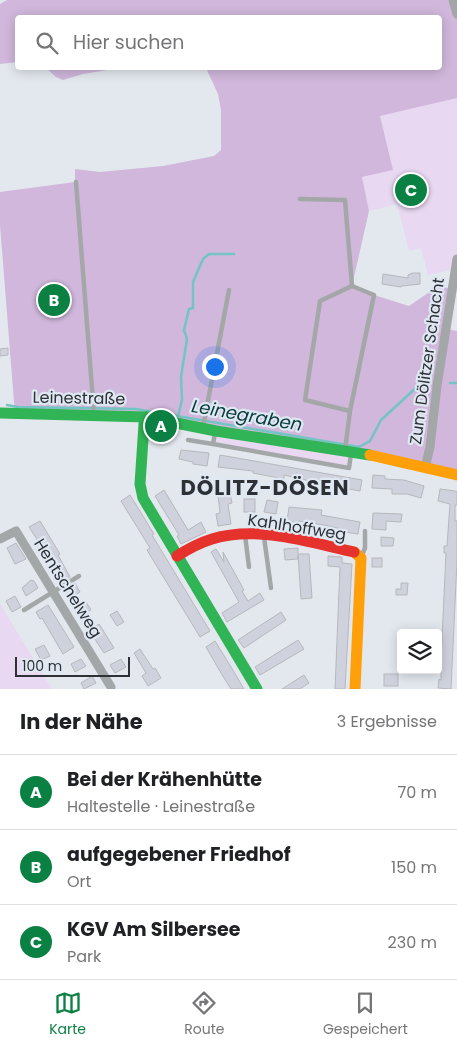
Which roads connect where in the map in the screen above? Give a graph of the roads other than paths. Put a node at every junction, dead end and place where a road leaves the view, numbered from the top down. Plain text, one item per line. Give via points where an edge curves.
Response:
1 (453, 0) edge
2 (457, 14) edge
3 (76, 182) dead end
4 (300, 200) dead end
5 (457, 259) edge
6 (352, 286) junction
7 (229, 290) dead end
8 (94, 411) junction
9 (350, 411) junction
10 (0, 413) edge
11 (146, 417) junction
12 (204, 424) junction
13 (216, 430) junction
14 (188, 440) dead end
15 (284, 442) junction
16 (213, 444) junction
17 (347, 448) junction
18 (282, 456) junction
19 (425, 468) junction
20 (457, 475) edge
21 (365, 531) dead end
22 (244, 534) junction
23 (264, 536) junction
24 (0, 539) edge
25 (358, 555) junction
26 (177, 556) junction
27 (249, 567) dead end
28 (78, 576) dead end
29 (271, 588) dead end
30 (53, 592) junction
31 (24, 610) dead end
32 (111, 687) dead end
33 (257, 689) edge
34 (355, 689) edge

1 - 2 street
3 - 8 lane
4 - 6 lane via 345,200
5 - 19 street, Zum Dölitzer Schacht
6 - 9 lane via 374,295
6 - 9 lane via 320,301 305,400
7 - 12 lane
8 - 10 street, Leinestraße
8 - 11 street, Leinestraße
9 - 17 lane
11 - 12 street, Leinestraße
11 - 26 street via 140,477 142,498
12 - 13 street, Leinestraße
13 - 15 street, Leinestraße
13 - 16 lane
14 - 16 lane
15 - 17 street, Leinestraße
15 - 18 lane
16 - 18 lane
17 - 18 lane via 349,468
17 - 19 street, Leinestraße
19 - 20 street, Leinestraße
21 - 25 lane via 365,548
22 - 23 street, Kahlhoffweg
22 - 26 street, Kahlhoffweg via 218,537
22 - 27 lane
23 - 25 street, Kahlhoffweg
23 - 29 lane
24 - 30 street, Hentschelweg via 16,531
25 - 34 street
26 - 33 street
28 - 30 lane
30 - 31 lane
30 - 32 street, Hentschelweg

